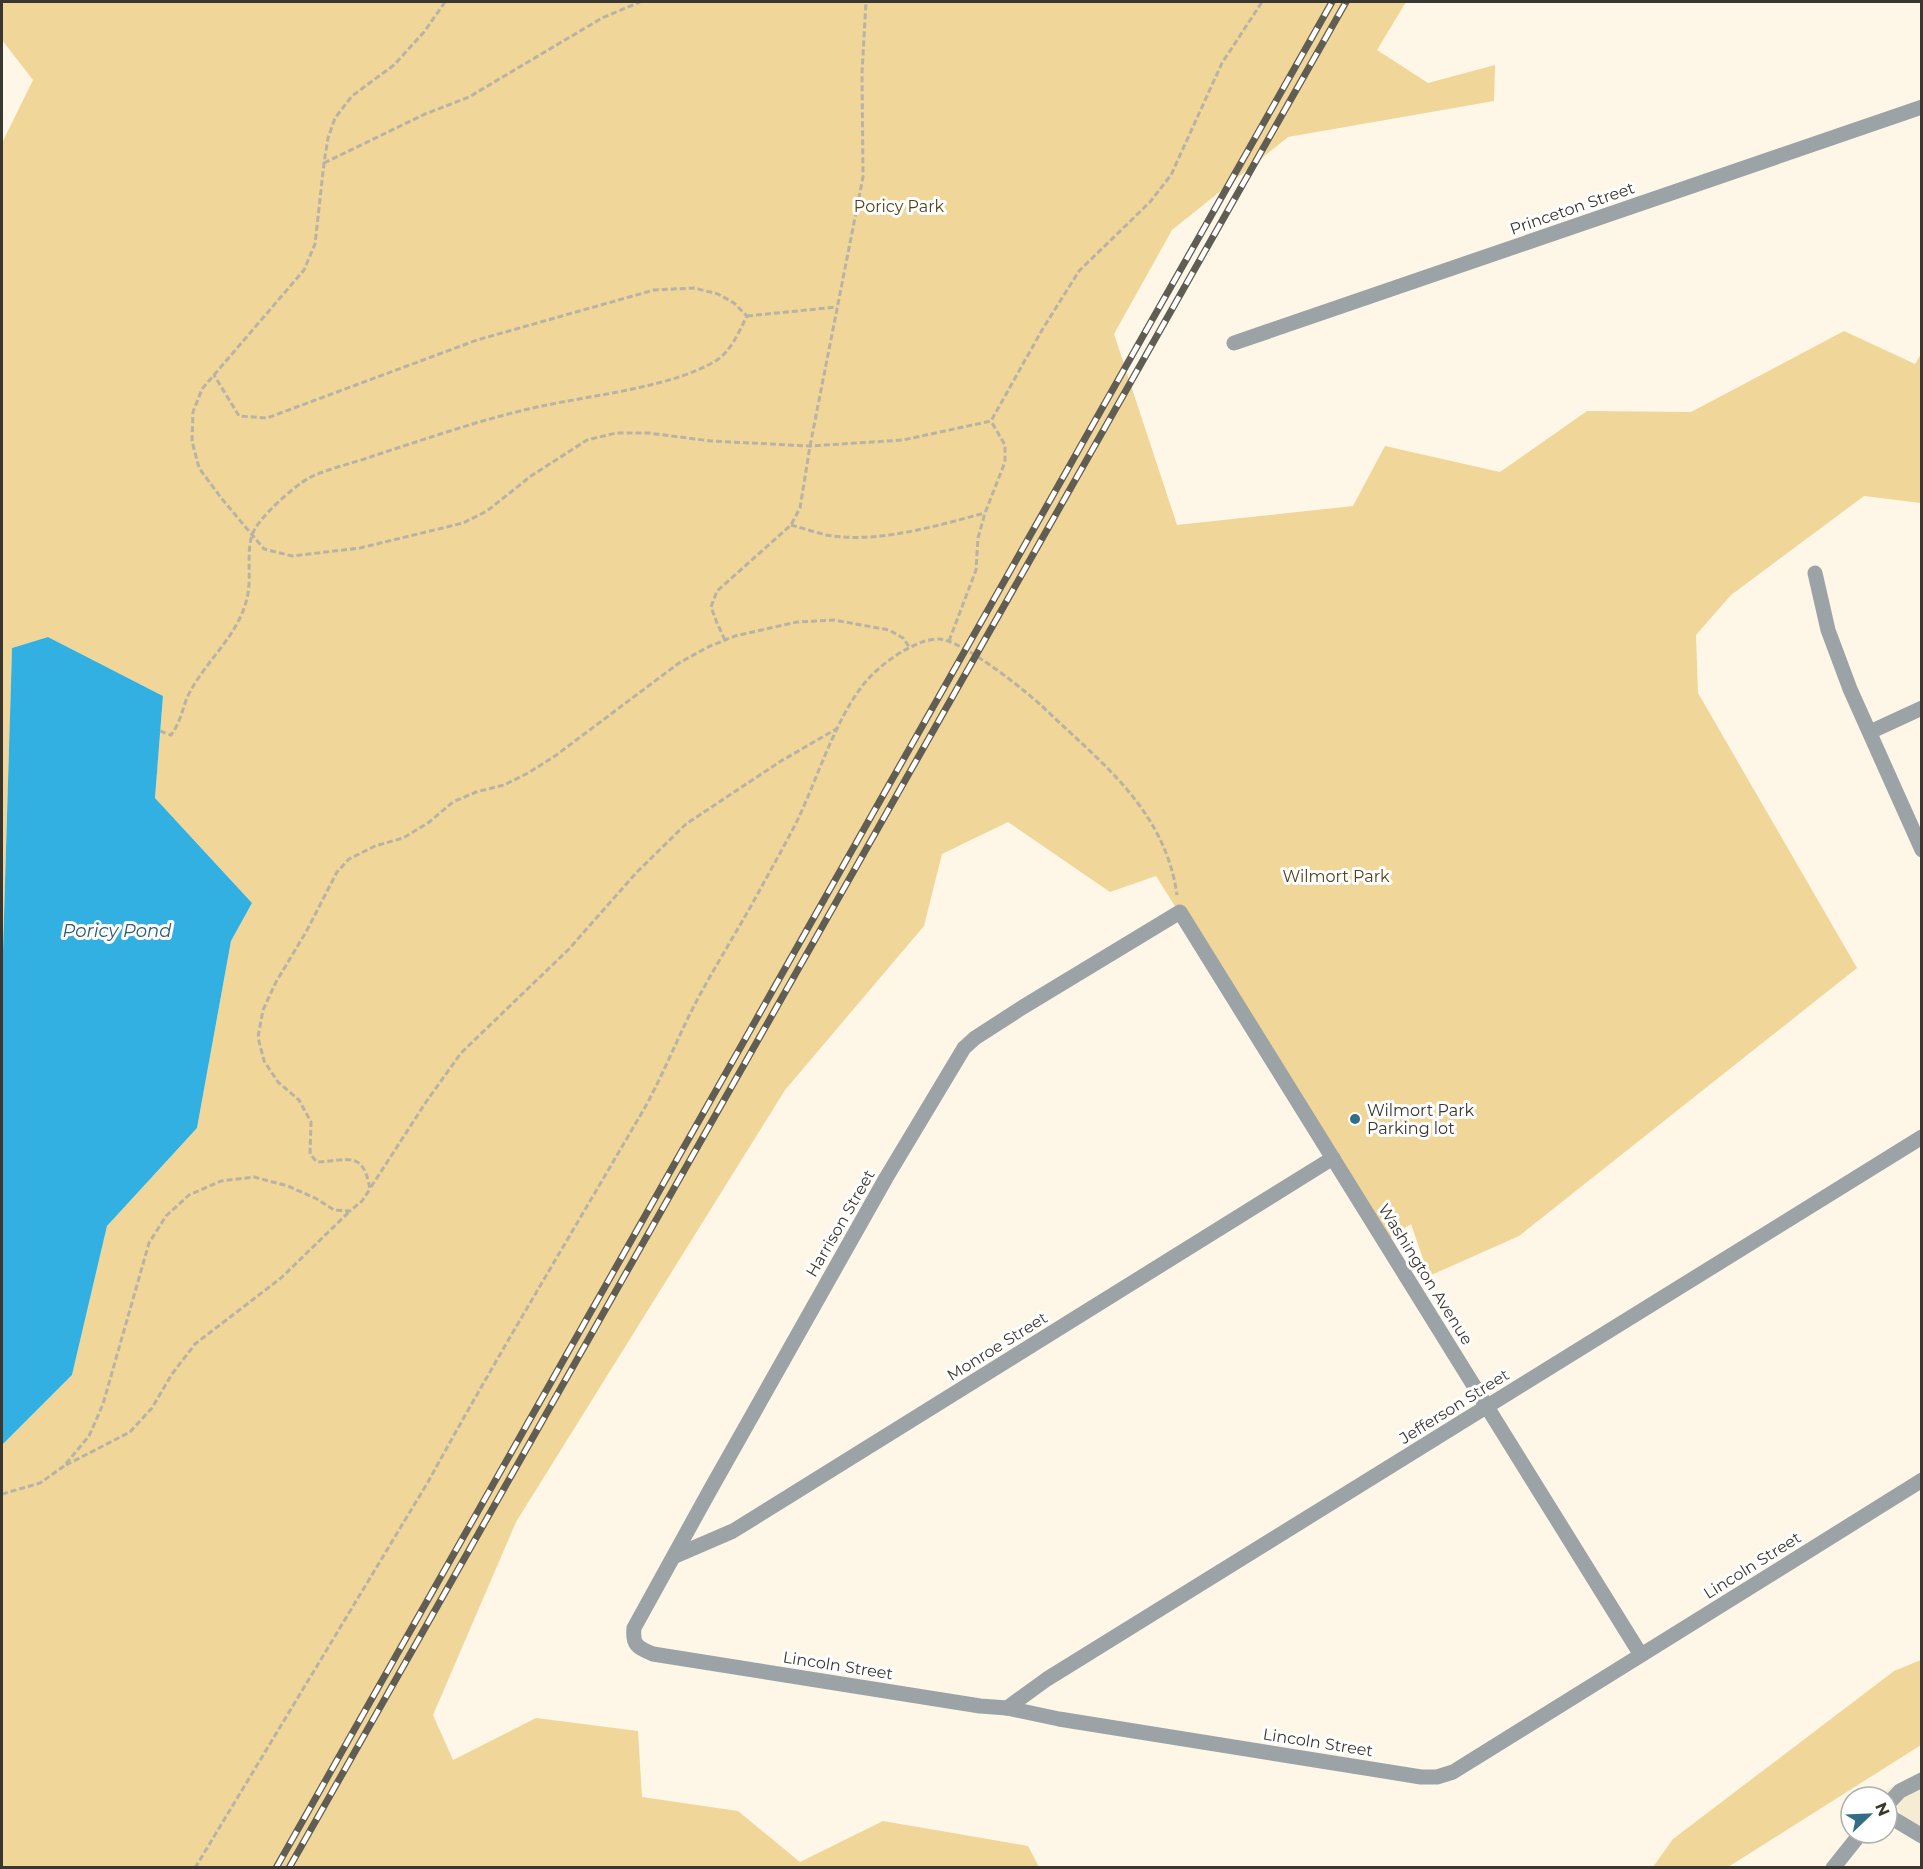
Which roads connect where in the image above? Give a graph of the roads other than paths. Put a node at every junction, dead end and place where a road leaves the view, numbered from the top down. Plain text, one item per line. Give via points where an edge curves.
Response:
1 (1922, 107) edge
2 (1234, 344) dead end
3 (1815, 573) dead end
4 (1922, 708) edge
5 (1869, 732) junction
6 (1922, 850) edge
7 (1180, 912) joint
8 (1922, 1137) edge
9 (1334, 1158) junction
10 (1487, 1407) junction
11 (1922, 1480) edge
12 (675, 1556) junction
13 (634, 1643) joint
14 (1641, 1655) junction
15 (1007, 1708) junction
16 (1922, 1780) edge
17 (1899, 1792) edge
18 (1899, 1822) edge
19 (1922, 1836) edge
20 (1851, 1845) edge
21 (1833, 1868) edge

1 - 2 street, Princeton Street
3 - 5 street via 1828,630
4 - 5 street
5 - 6 street
7 - 9 street, Washington Avenue
7 - 12 street, Harrison Street via 1023,1007 964,1048 880,1189
8 - 10 street, Jefferson Street
9 - 10 street, Washington Avenue
9 - 12 street, Monroe Street via 733,1531
10 - 14 street, Washington Avenue
10 - 15 street, Jefferson Street via 1047,1679
11 - 14 street, Lincoln Street
12 - 13 street, Harrison Street via 634,1628
13 - 15 street, Lincoln Street via 653,1654
14 - 15 street, Lincoln Street via 1453,1772 1437,1777
16 - 17 street
18 - 19 street
20 - 21 street

